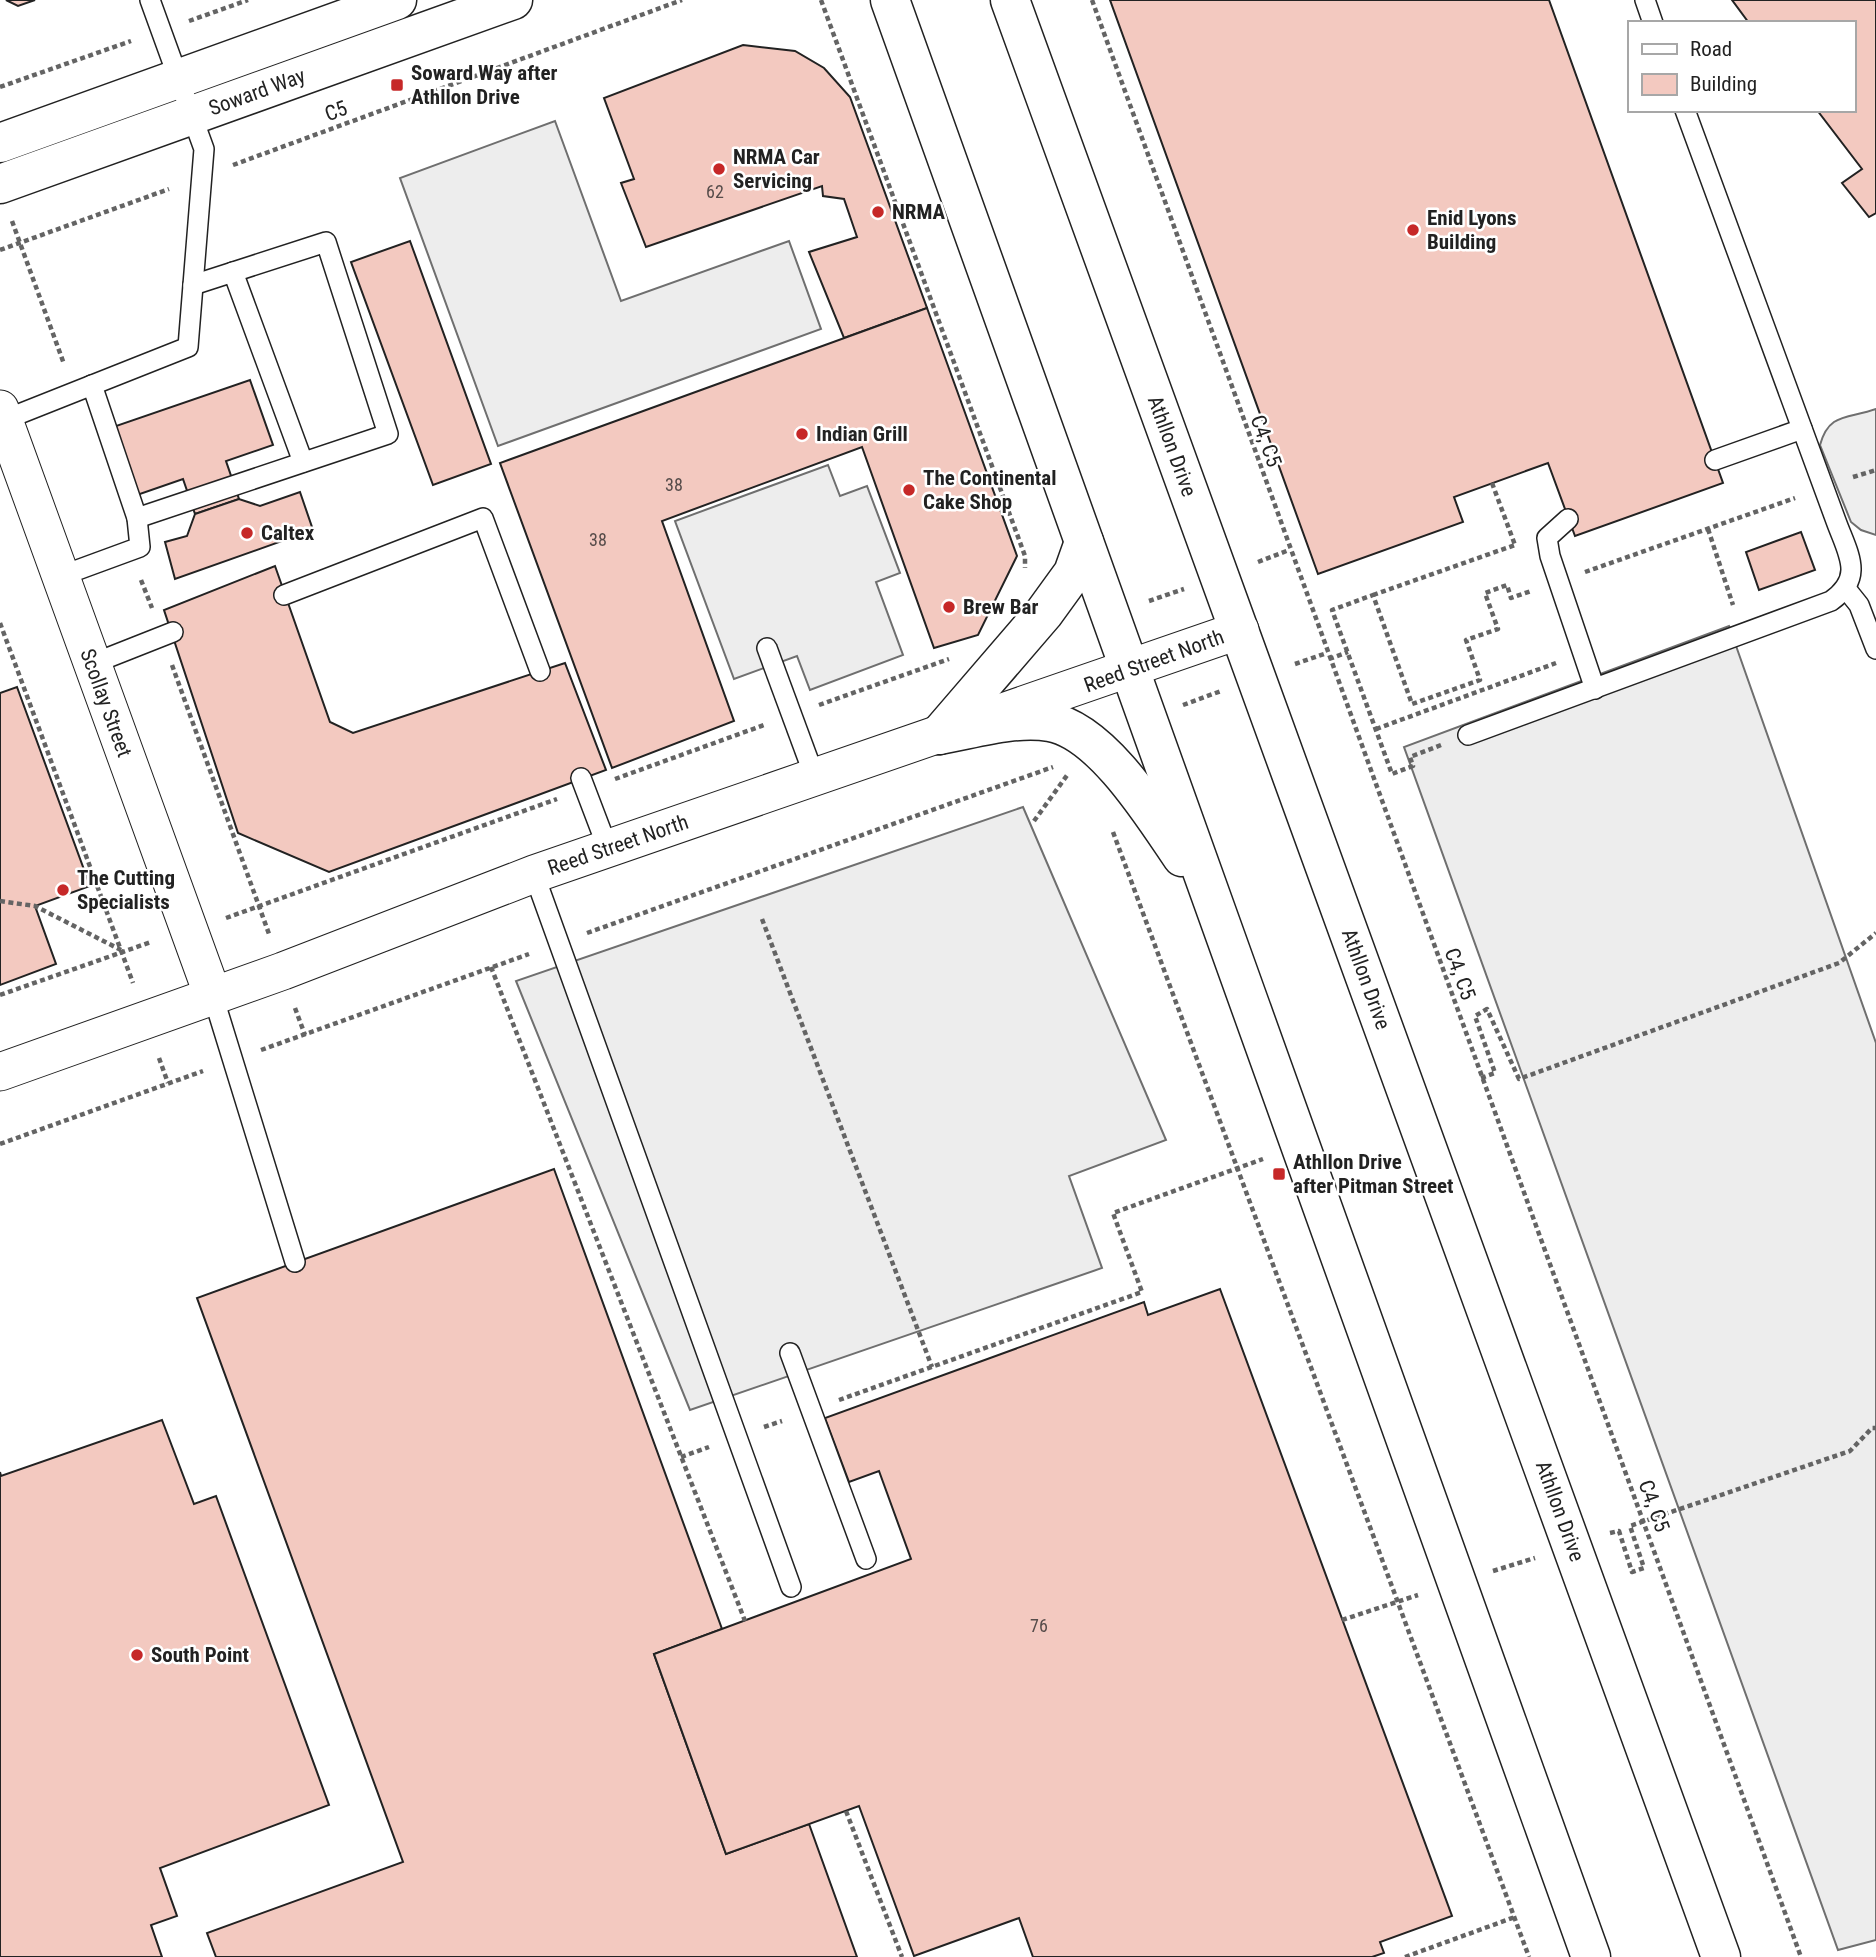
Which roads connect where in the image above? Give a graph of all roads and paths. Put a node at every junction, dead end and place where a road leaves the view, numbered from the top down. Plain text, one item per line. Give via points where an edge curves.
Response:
1 (150, 0) edge
2 (248, 0) edge
3 (513, 0) edge
4 (682, 0) edge
5 (821, 0) edge
6 (890, 0) edge
7 (1010, 0) edge
8 (1092, 0) edge
9 (1645, 0) edge
10 (378, 3) edge
11 (1652, 21) edge
12 (161, 30) junction
13 (385, 46) junction
14 (178, 79) junction
15 (0, 87) edge
16 (1686, 112) edge
17 (192, 115) junction
18 (0, 143) edge
19 (203, 176) junction
20 (0, 184) edge
21 (0, 250) edge
22 (233, 272) junction
23 (194, 285) junction
24 (92, 385) junction
25 (2, 415) edge
26 (1802, 429) junction
27 (1715, 460) dead end
28 (303, 462) junction
29 (1492, 483) dead end
30 (136, 518) junction
31 (1568, 519) dead end
32 (1084, 542) junction
33 (1515, 545) junction
34 (1289, 550) junction
35 (1519, 557) dead end
36 (1026, 570) dead end
37 (61, 576) junction
38 (1220, 576) junction
39 (1527, 580) dead end
40 (1559, 582) junction
41 (1847, 590) junction
42 (1531, 591) junction
43 (284, 594) dead end
44 (1373, 595) junction
45 (1731, 600) dead end
46 (1536, 603) dead end
47 (1110, 614) junction
48 (0, 623) edge
49 (1240, 630) junction
50 (173, 632) dead end
51 (767, 648) dead end
52 (1876, 649) edge
53 (1553, 651) dead end
54 (1348, 652) junction
55 (963, 654) dead end
56 (1328, 656) junction
57 (92, 664) junction
58 (1129, 669) junction
59 (540, 671) dead end
60 (1257, 678) junction
61 (1595, 689) junction
62 (1431, 698) junction
63 (1435, 708) junction
64 (792, 715) junction
65 (1147, 718) junction
66 (1376, 729) junction
67 (939, 735) junction
68 (1468, 735) joint
69 (1064, 766) dead end
70 (1074, 766) dead end
71 (815, 778) junction
72 (583, 784) junction
73 (1034, 821) dead end
74 (1110, 823) dead end
75 (608, 849) junction
76 (534, 874) junction
77 (0, 901) edge
78 (1213, 902) junction
79 (259, 906) dead end
80 (762, 919) dead end
81 (1876, 933) edge
82 (560, 943) junction
83 (122, 950) junction
84 (491, 967) junction
85 (0, 995) edge
86 (213, 996) junction
87 (305, 1035) dead end
88 (0, 1072) edge
89 (1481, 1078) junction
90 (168, 1083) dead end
91 (0, 1144) edge
92 (1272, 1156) dead end
93 (1238, 1169) junction
94 (295, 1262) dead end
95 (790, 1353) dead end
96 (932, 1367) junction
97 (811, 1410) junction
98 (1876, 1428) edge
99 (737, 1437) junction
100 (681, 1457) junction
101 (1643, 1522) junction
102 (1572, 1546) junction
103 (866, 1559) dead end
104 (1457, 1583) junction
105 (791, 1587) dead end
106 (1398, 1602) junction
107 (1342, 1620) dead end
108 (745, 1621) dead end
109 (846, 1811) dead end
110 (1515, 1917) junction
111 (902, 1957) edge
112 (1405, 1957) edge
113 (1529, 1957) edge
114 (1591, 1957) edge
115 (1721, 1957) edge
116 (1801, 1957) edge

1 - 12 lane
2 - 12 path
3 - 13 main road, Soward Way
4 - 19 path, C5
5 - 36 path via 1025,556
6 - 32 main road
7 - 38 main road, Athllon Drive
8 - 34 path, C4, C5
9 - 11 lane
10 - 13 lane
10 - 14 main road, Soward Way
12 - 14 lane
12 - 15 path
13 - 17 main road, Soward Way
14 - 17 lane
14 - 18 main road, Soward Way
16 - 26 lane
17 - 19 lane via 204,149
17 - 20 main road, Soward Way
19 - 21 path, C5
19 - 23 lane
22 - 23 lane
22 - 28 lane
22 - 28 lane via 326,242 388,434
23 - 24 lane via 188,347
24 - 25 lane
24 - 30 lane
25 - 37 street, Scollay Street
26 - 27 lane
26 - 41 lane via 1850,562 1852,579
28 - 30 lane
29 - 33 path
30 - 37 lane via 140,547
31 - 40 lane via 1547,537
32 - 47 main road
32 - 67 main road via 1073,573 1044,613
33 - 35 path
33 - 44 path
34 - 38 path
34 - 56 path, C4, C5
37 - 57 street, Scollay Street
38 - 47 path
38 - 49 main road, Athllon Drive
39 - 42 path
40 - 42 path
40 - 45 path via 1708,529
40 - 61 lane
41 - 52 lane via 1859,605
41 - 61 lane via 1831,601
42 - 46 path
42 - 62 path via 1511,598 1507,586 1485,593 1498,629 1465,640 1480,680
43 - 59 lane via 484,518
44 - 54 path via 1332,610
44 - 62 path via 1412,704
47 - 58 main road
48 - 83 path
49 - 58 street, Reed Street North
49 - 60 main road, Athllon Drive
50 - 57 lane
51 - 64 lane
53 - 63 path via 1558,663
54 - 56 path
54 - 66 path
55 - 64 path
56 - 60 path
56 - 89 path, C4, C5
57 - 86 street, Scollay Street
58 - 65 main road
58 - 67 street, Reed Street North
60 - 65 path
60 - 102 main road, Athllon Drive
61 - 68 lane
62 - 63 path
63 - 66 path
64 - 71 lane
64 - 72 path
65 - 78 main road
66 - 68 path via 1392,774 1413,766 1410,757
67 - 71 street, Reed Street North
67 - 78 main road via 1024,720 1053,722 1094,744 1140,795
69 - 82 path via 1044,768
70 - 73 path
71 - 75 street, Reed Street North
72 - 75 lane
72 - 79 path
74 - 93 path
75 - 76 street, Reed Street North
76 - 82 lane
76 - 86 street, Reed Street North
77 - 83 path via 35,906
78 - 104 main road
80 - 96 path
81 - 89 path via 1839,963 1519,1079 1487,1009 1475,1016 1495,1073
82 - 84 path
82 - 99 lane
83 - 85 path
84 - 87 path
84 - 100 path
86 - 88 street, Reed Street North
86 - 94 lane
89 - 101 path, C4, C5
90 - 91 path
92 - 93 path
93 - 96 path via 1113,1213 1142,1292
93 - 106 path
95 - 97 lane
96 - 97 path
97 - 99 path
97 - 103 lane
98 - 101 path via 1850,1451
99 - 100 path
99 - 105 lane
100 - 108 path
101 - 102 path via 1630,1526 1644,1568 1632,1572 1619,1531
101 - 116 path, C4, C5
102 - 104 path
102 - 115 main road, Athllon Drive
104 - 106 path
104 - 114 main road
106 - 107 path
106 - 110 path
109 - 111 path
110 - 112 path
110 - 113 path

